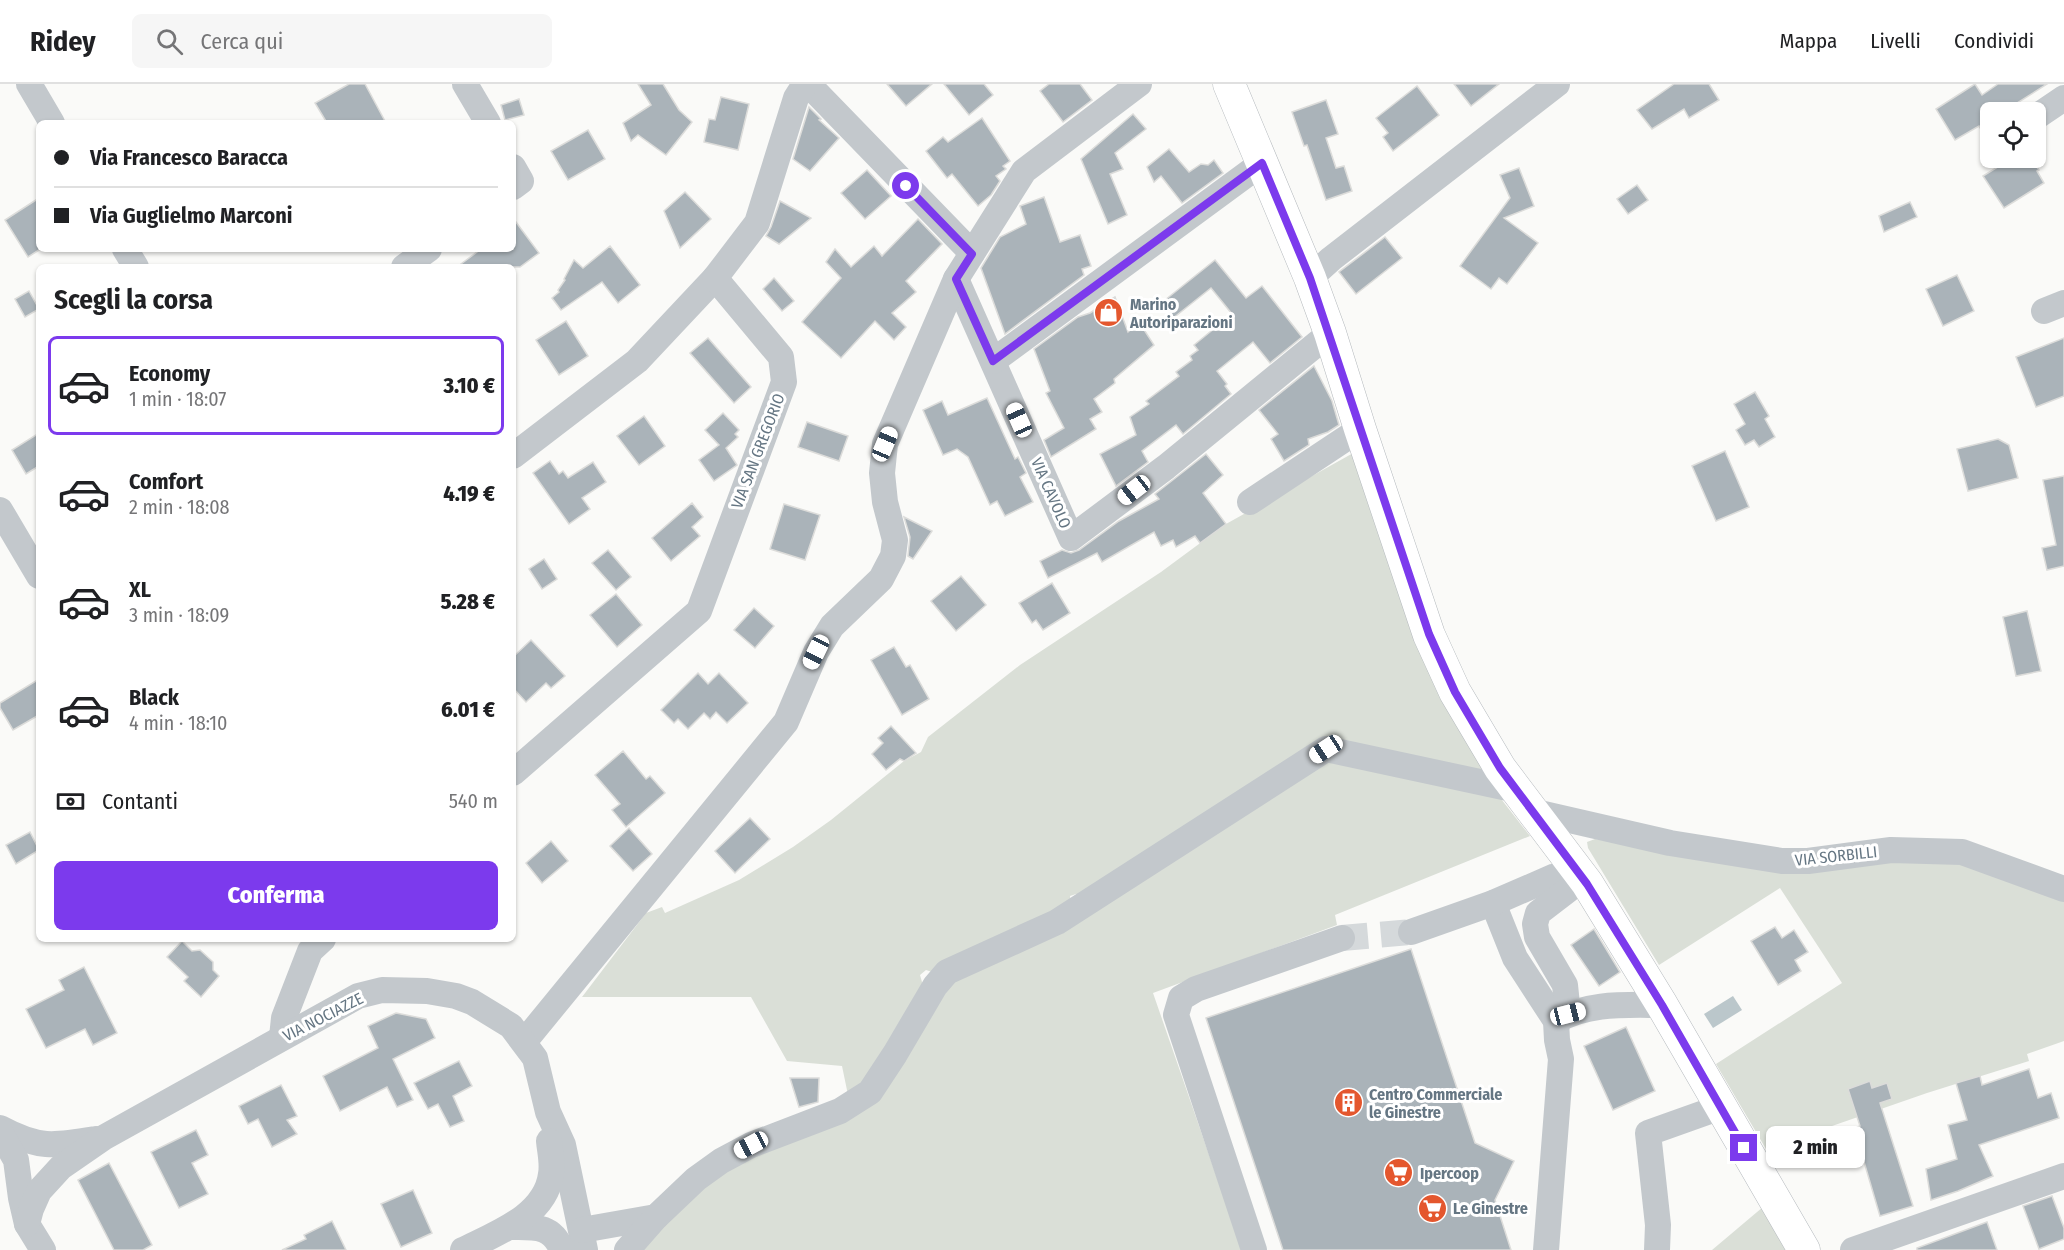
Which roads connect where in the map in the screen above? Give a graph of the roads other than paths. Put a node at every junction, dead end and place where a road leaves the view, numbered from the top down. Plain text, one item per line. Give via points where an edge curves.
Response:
1 (29, 84) edge
2 (465, 84) edge
3 (1139, 84) edge
4 (1229, 84) edge
5 (1557, 84) edge
6 (798, 88) edge
7 (2064, 98) edge
8 (2046, 110) edge
9 (50, 120) edge
10 (486, 120) edge
11 (1262, 163) junction
12 (516, 172) edge
13 (516, 185) edge
14 (425, 252) edge
15 (972, 254) junction
16 (408, 264) edge
17 (715, 278) junction
18 (1310, 278) junction
19 (956, 279) junction
20 (1330, 333) junction
21 (993, 361) junction
22 (1360, 429) junction
23 (516, 454) edge
24 (1250, 502) dead end
25 (0, 510) edge
26 (36, 571) edge
27 (516, 770) edge
28 (1526, 801) junction
29 (1581, 874) junction
30 (2064, 890) edge
31 (1493, 903) junction
32 (1411, 932) tunnel mouth
33 (1342, 938) tunnel mouth
34 (320, 942) edge
35 (1662, 1005) junction
36 (1562, 1018) junction
37 (282, 1037) junction
38 (524, 1042) junction
39 (1721, 1107) junction
40 (548, 1112) junction
41 (103, 1138) junction
42 (6, 1145) edge
43 (2064, 1176) edge
44 (656, 1217) junction
45 (27, 1224) junction
46 (512, 1227) junction
47 (583, 1240) edge
48 (42, 1249) edge
49 (463, 1250) edge
50 (562, 1250) edge
51 (627, 1250) edge
52 (1254, 1250) edge
53 (1546, 1250) edge
54 (1657, 1250) edge
55 (1804, 1250) edge
56 (1853, 1250) edge

1 - 9 street
2 - 10 street
3 - 15 street via 1024,171
4 - 11 main road
5 - 18 street
6 - 15 street
6 - 17 street via 757,223
7 - 8 street
11 - 18 main road
11 - 21 street
12 - 13 street via 521,181
14 - 16 street
15 - 19 street
17 - 23 street via 637,361
17 - 27 street, VIA SAN GREGORIO via 781,357 784,382 699,611
18 - 20 main road
19 - 21 street, VIA CAVOLO
19 - 38 street via 885,444 885,502 895,540 893,556 881,579 832,627 812,660 786,722
20 - 21 street, VIA CAVOLO via 1071,538
20 - 22 main road
22 - 24 street
22 - 28 main road via 1429,634 1460,701 1500,768
25 - 26 street
28 - 29 main road
28 - 30 street, VIA SORBILLI via 1670,843 1782,861 1891,850 1962,852
28 - 44 street, VIA SORBILLI via 1326,749 1057,922 947,972 870,1092 840,1111 751,1145 721,1161
29 - 31 street via 1553,877
29 - 35 main road
29 - 36 street via 1568,890 1538,913 1535,924 1537,937 1565,985
31 - 32 street
31 - 36 street via 1515,958
33 - 52 street via 1196,988 1181,998 1176,1015
34 - 37 street via 310,951 284,1018
35 - 36 street via 1605,1005
35 - 39 main road
36 - 53 street via 1557,1040 1561,1059
37 - 38 street, VIA NOCIAZZE via 358,996 382,990 456,996 511,1026
37 - 41 street, VIA NOCIAZZE
38 - 40 street, VIA NOCIAZZE via 535,1058
39 - 54 street via 1648,1133
39 - 55 main road
40 - 46 street via 552,1172 547,1192
40 - 47 street, VIA NOCIAZZE via 563,1145
41 - 42 street via 66,1144
41 - 45 street, VIA NOCIAZZE via 47,1181 39,1191
42 - 45 street
43 - 56 street
44 - 47 street
44 - 51 street, VIA SORBILLI
45 - 48 street
46 - 49 street
46 - 50 street via 538,1227 550,1233

